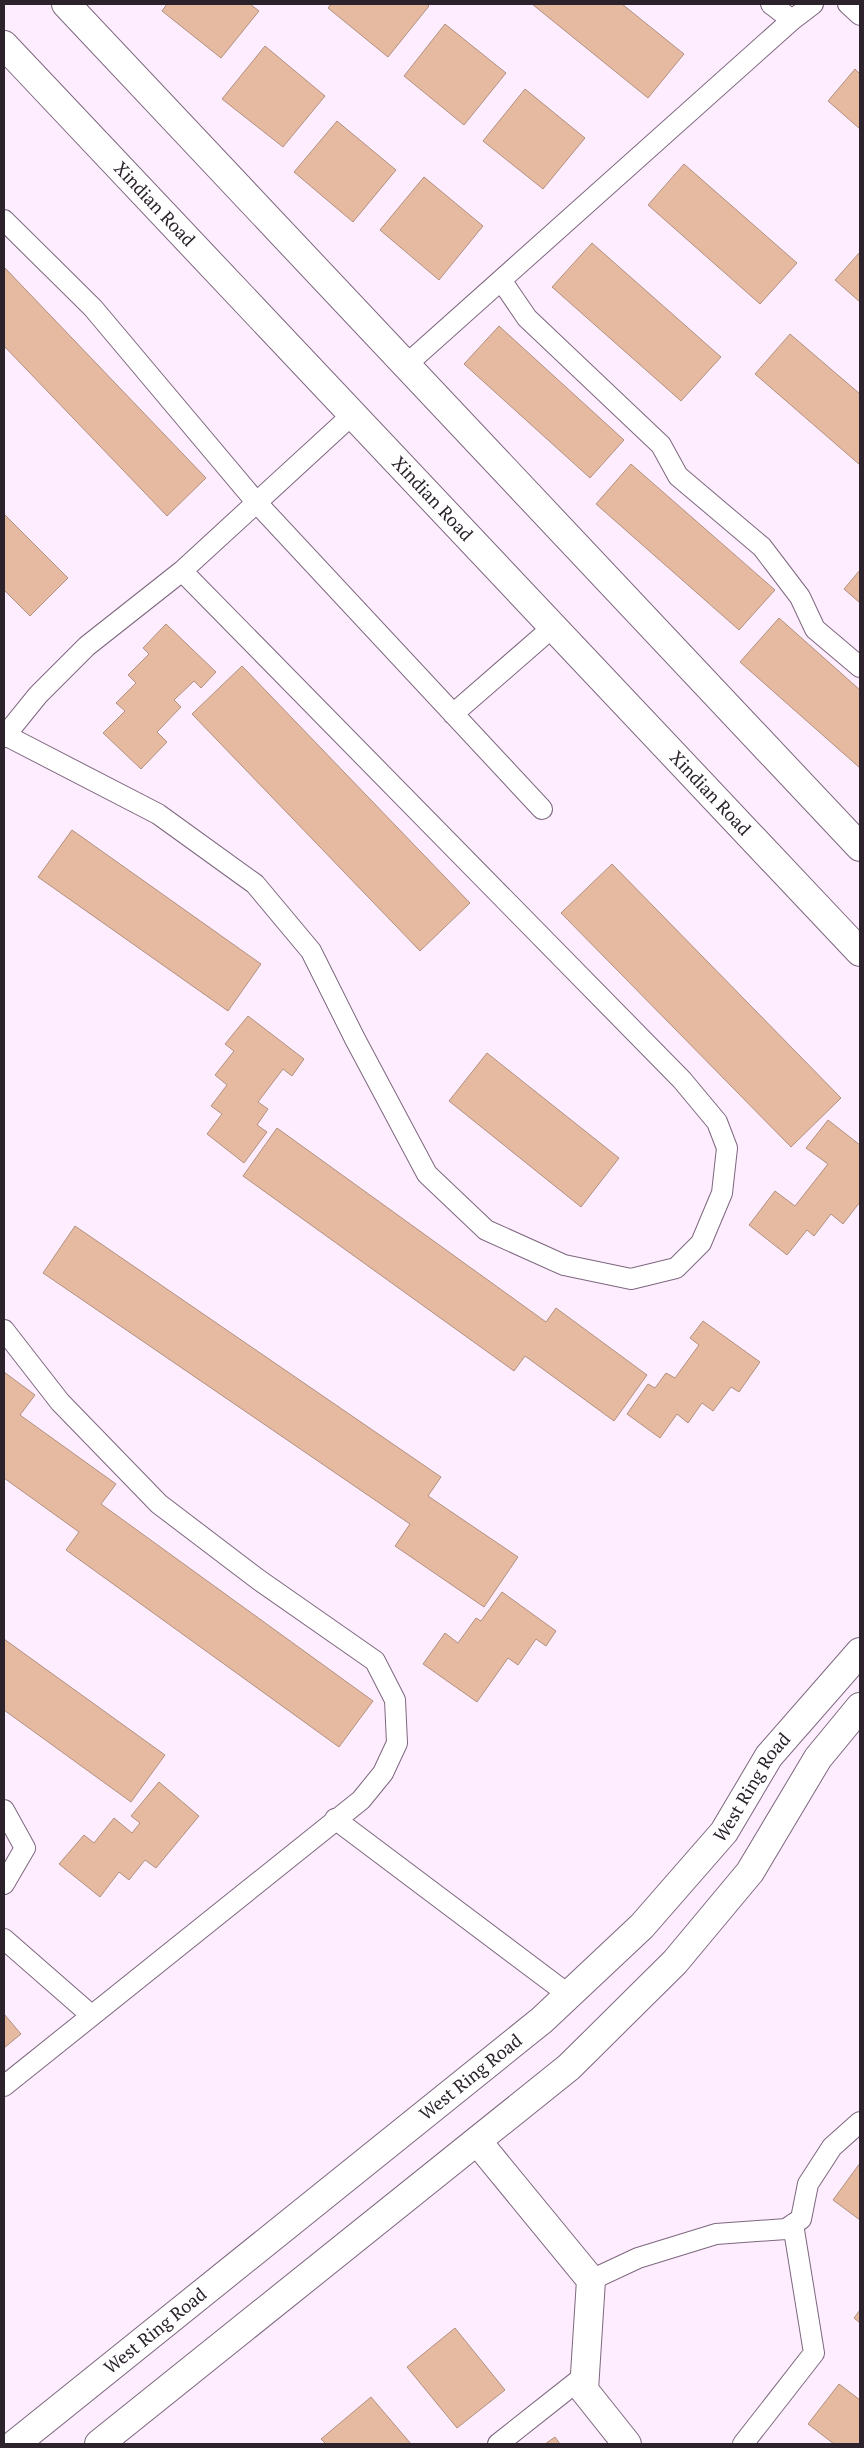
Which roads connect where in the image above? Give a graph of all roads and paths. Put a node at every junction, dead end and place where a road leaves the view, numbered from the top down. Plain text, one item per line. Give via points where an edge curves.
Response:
1 (66, 4) edge
2 (771, 4) edge
3 (813, 4) edge
4 (848, 4) edge
5 (860, 15) edge
6 (792, 20) junction
7 (4, 45) edge
8 (4, 220) edge
9 (501, 280) junction
10 (406, 365) junction
11 (353, 414) junction
12 (257, 503) junction
13 (182, 571) junction
14 (553, 627) junction
15 (860, 667) edge
16 (453, 714) junction
17 (5, 736) edge
18 (542, 809) dead end
19 (860, 847) edge
20 (860, 952) edge
21 (4, 1330) edge
22 (860, 1652) edge
23 (860, 1708) edge
24 (4, 1810) edge
25 (334, 1819) junction
26 (4, 1884) edge
27 (4, 1938) edge
28 (568, 1995) junction
29 (91, 2015) junction
30 (4, 2086) edge
31 (860, 2122) edge
32 (477, 2141) junction
33 (793, 2224) junction
34 (591, 2280) junction
35 (584, 2376) junction
36 (18, 2442) edge
37 (99, 2444) edge
38 (498, 2444) edge
39 (627, 2444) edge
40 (743, 2444) edge

1 - 10 main road
2 - 6 lane
3 - 6 lane
4 - 5 lane
6 - 9 lane
7 - 11 main road, Xindian Road
8 - 12 lane via 93,308
9 - 10 lane
9 - 15 lane via 528,318 661,446 678,476 762,548 800,597 815,629
10 - 19 main road
11 - 12 lane
11 - 14 main road, Xindian Road
12 - 13 lane
12 - 16 lane
13 - 17 lane via 87,646 38,695
13 - 17 lane via 682,1080 717,1122 727,1148 722,1193 701,1242 676,1268 631,1279 564,1265 486,1230 427,1174 312,952 255,884 158,814
14 - 16 lane
14 - 20 main road, Xindian Road
16 - 18 lane
21 - 25 lane via 60,1402 159,1504 259,1580 375,1661 395,1700 396,1743 383,1773 360,1800
22 - 28 main road, West Ring Road via 769,1756 724,1832 642,1926
23 - 32 main road, West Ring Road via 818,1758 750,1872 674,1962 569,2067
24 - 26 lane via 25,1848
25 - 28 lane
25 - 29 lane
27 - 29 lane
28 - 36 main road, West Ring Road via 535,2026
29 - 30 lane
31 - 33 lane via 832,2147 808,2184 801,2219
32 - 34 main road
32 - 37 main road, West Ring Road
33 - 34 lane via 786,2229 716,2234 638,2258
33 - 40 lane via 814,2353
34 - 35 main road
35 - 38 lane
35 - 39 main road via 584,2390

